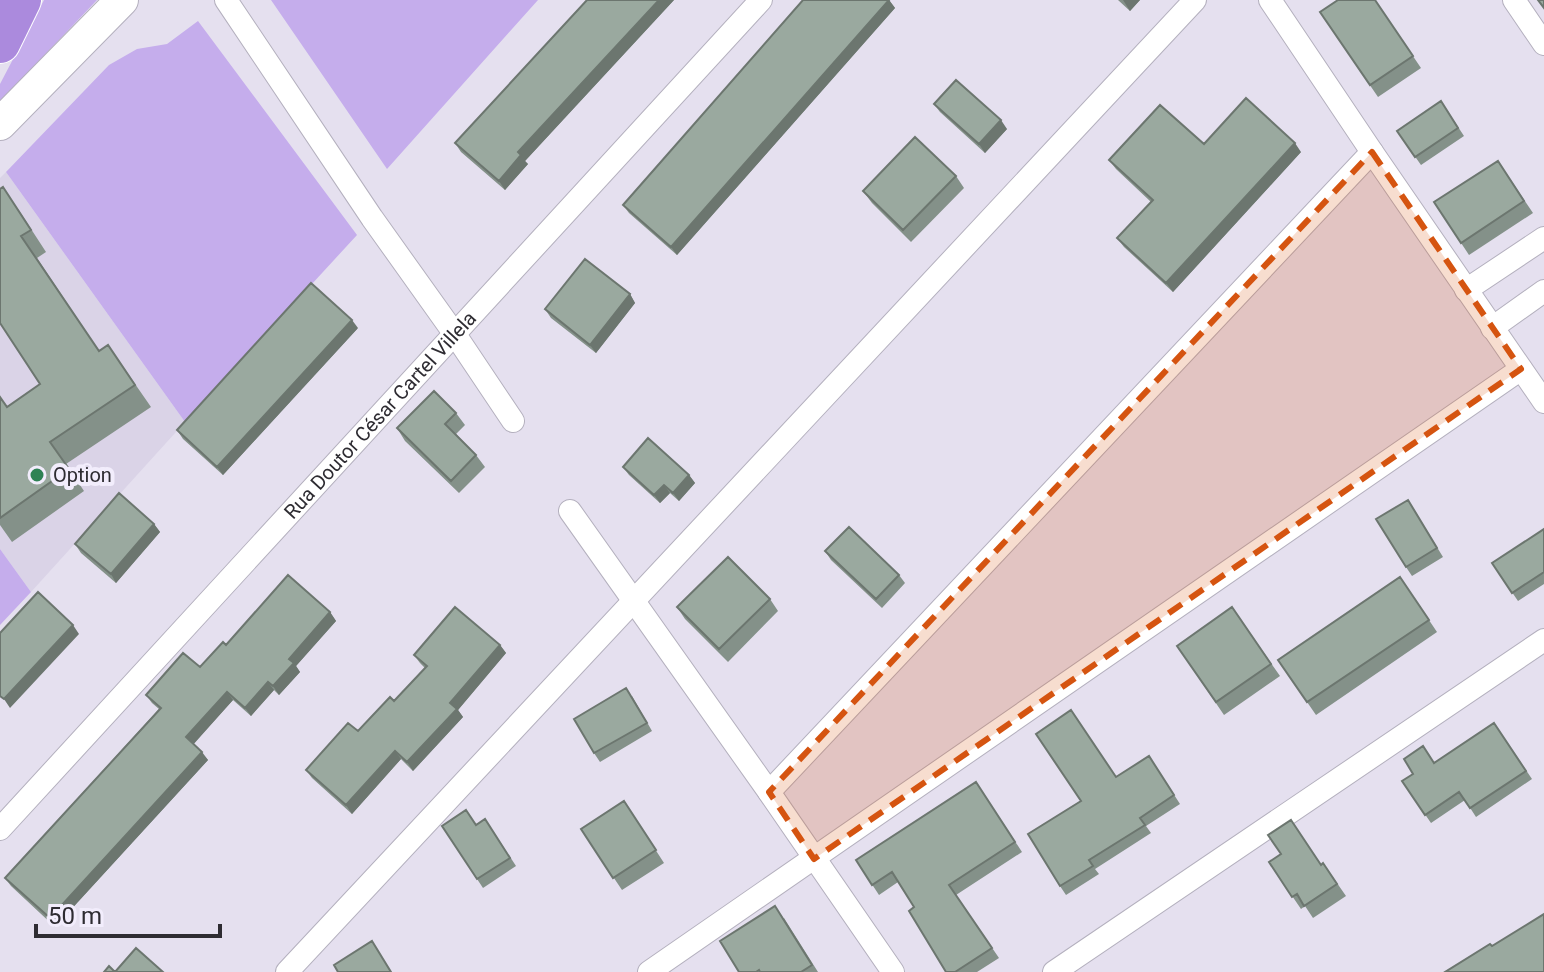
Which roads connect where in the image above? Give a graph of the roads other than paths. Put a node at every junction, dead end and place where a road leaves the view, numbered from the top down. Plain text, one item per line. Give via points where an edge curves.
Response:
1 (21, 0) edge
2 (122, 0) edge
3 (226, 0) edge
4 (761, 0) edge
5 (1195, 0) edge
6 (1270, 0) edge
7 (1514, 0) edge
8 (0, 43) edge
9 (1544, 44) edge
10 (0, 124) edge
11 (1372, 152) junction
12 (1544, 238) edge
13 (1466, 290) junction
14 (1544, 291) edge
15 (1492, 328) junction
16 (454, 333) junction
17 (1521, 369) junction
18 (1544, 402) edge
19 (513, 421) dead end
20 (570, 511) dead end
21 (633, 602) junction
22 (1544, 640) edge
23 (769, 792) junction
24 (0, 829) edge
25 (814, 859) junction
26 (287, 972) edge
27 (649, 972) edge
28 (893, 972) edge
29 (1054, 972) edge

1 - 8 highway
2 - 10 main road
3 - 16 street
4 - 16 street, Rua Doutor César Cartel Villela
5 - 21 street
6 - 11 street
7 - 9 street
11 - 13 street
11 - 23 street
12 - 13 street
13 - 15 street
14 - 15 street
15 - 17 street
16 - 19 street
16 - 24 street, Rua Doutor César Cartel Villela
17 - 18 street
17 - 25 street
20 - 21 street
21 - 23 street
21 - 26 street
22 - 29 street
23 - 25 street
25 - 27 street
25 - 28 street

